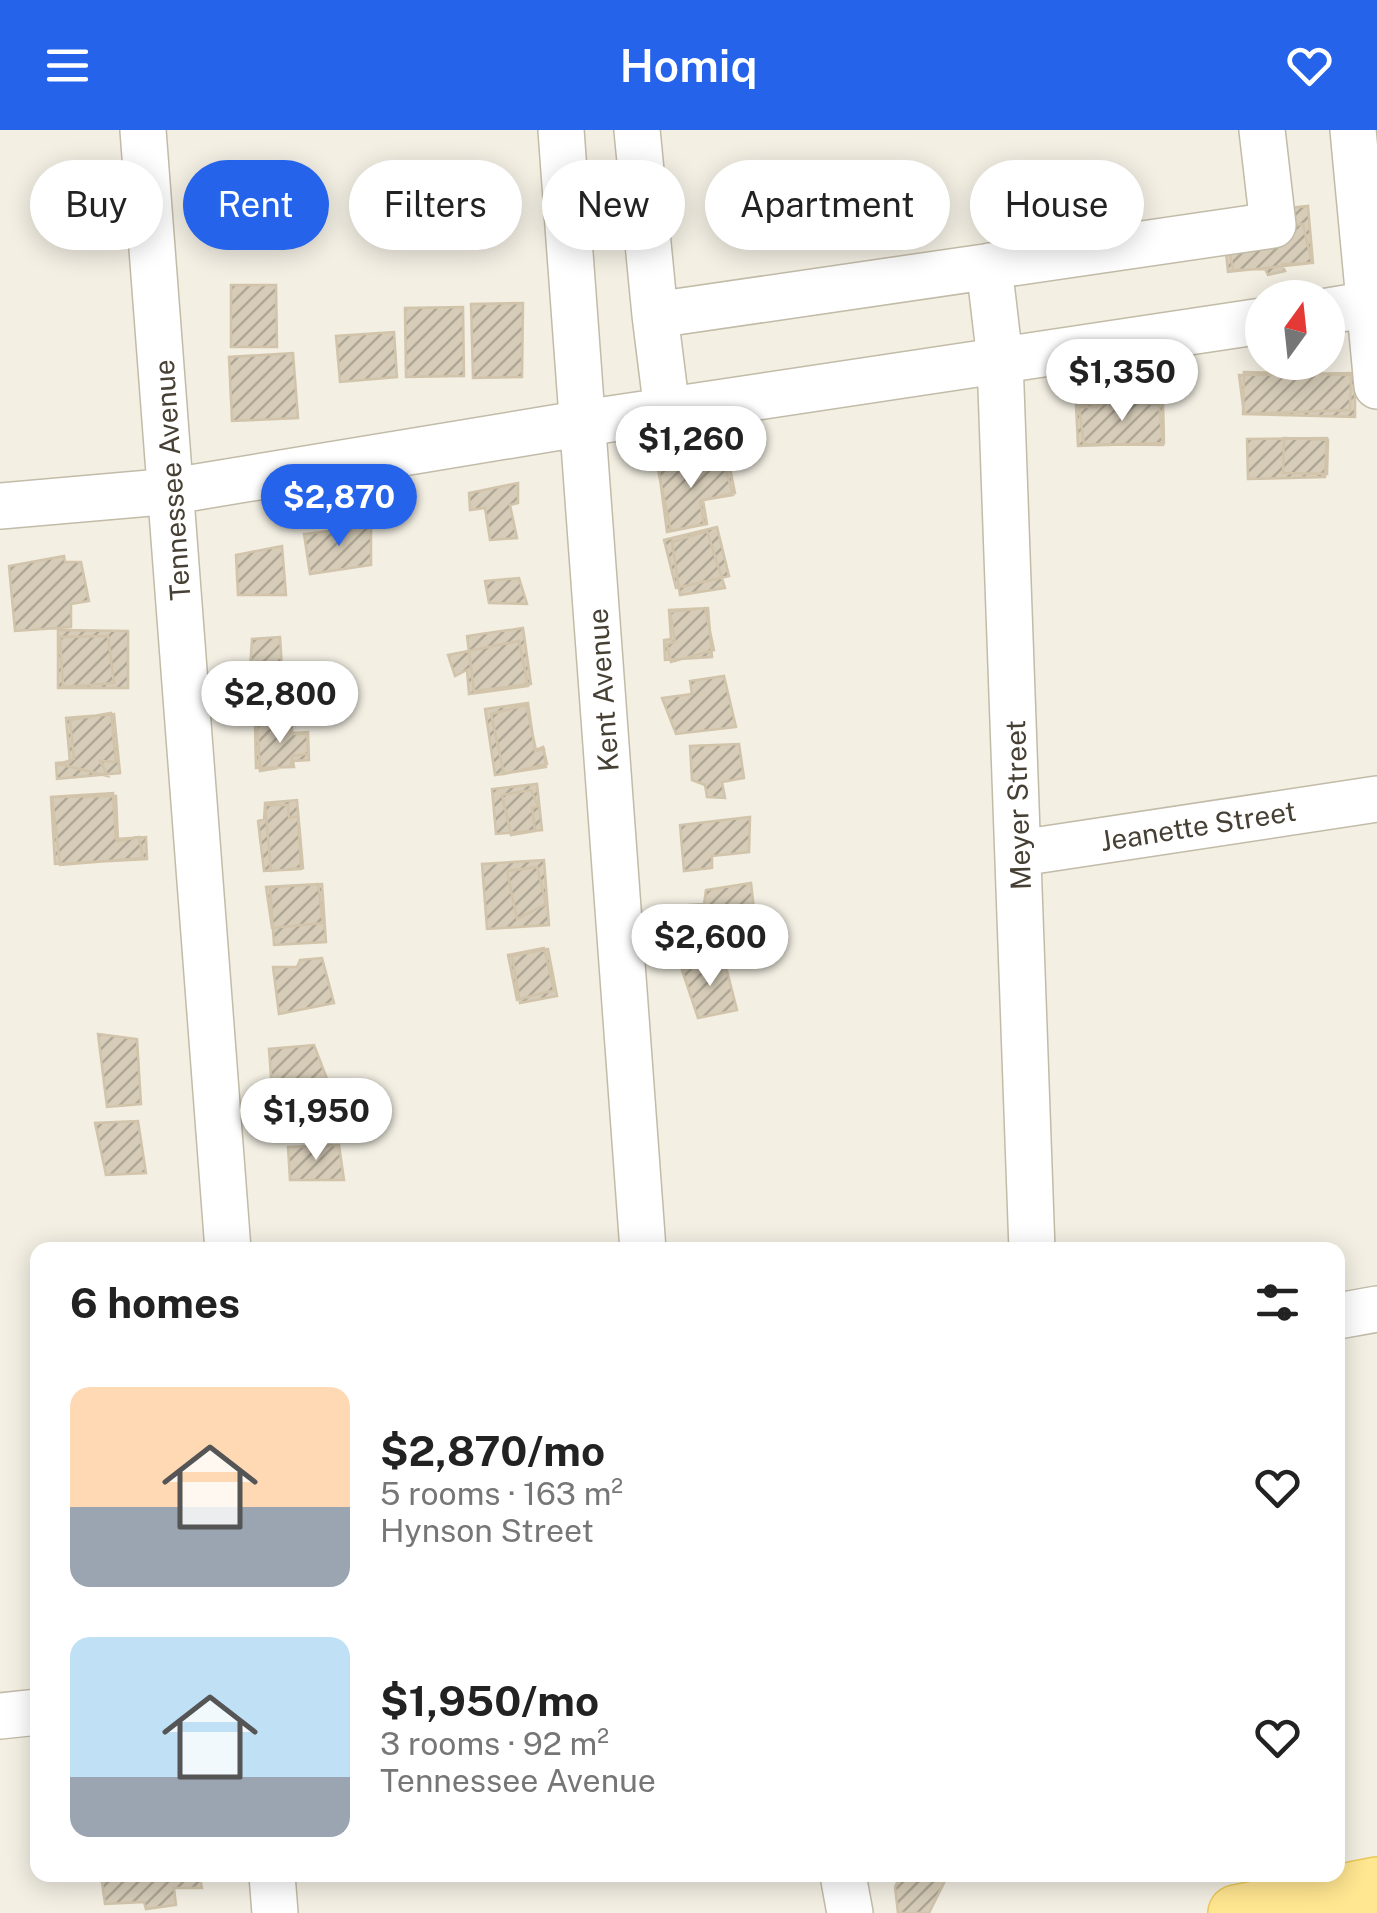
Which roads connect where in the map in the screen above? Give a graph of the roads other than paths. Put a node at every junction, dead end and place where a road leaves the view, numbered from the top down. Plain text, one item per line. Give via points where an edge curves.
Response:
1 (143, 130) edge
2 (561, 130) edge
3 (637, 130) edge
4 (1262, 130) edge
5 (1353, 130) edge
6 (989, 266) junction
7 (1358, 306) edge
8 (655, 314) junction
9 (1245, 323) edge
10 (1000, 360) junction
11 (1377, 386) edge
12 (667, 411) junction
13 (584, 423) junction
14 (173, 491) junction
15 (0, 506) edge
16 (1377, 799) edge
17 (1020, 852) junction
18 (227, 1242) edge
19 (642, 1242) edge
20 (1032, 1242) edge
21 (1377, 1308) edge
22 (1345, 1315) edge
23 (30, 1713) edge
24 (0, 1716) edge
25 (273, 1882) edge
26 (843, 1882) edge
27 (1377, 1885) edge
28 (275, 1913) edge
29 (850, 1913) edge
30 (1236, 1913) edge

1 - 14 street, Tennessee Avenue
2 - 13 street, Kent Avenue
3 - 8 street
4 - 6 street via 1273,225
5 - 7 street
6 - 8 street
6 - 10 street, Meyer Street
7 - 11 street
8 - 12 street
9 - 10 street
10 - 12 street
10 - 17 street, Meyer Street
12 - 13 street
13 - 14 street
13 - 19 street, Kent Avenue
14 - 15 street
14 - 18 street, Tennessee Avenue
16 - 17 street, Jeanette Street
17 - 20 street, Meyer Street
21 - 22 street
23 - 24 street
25 - 28 street
26 - 29 street
27 - 30 main road

